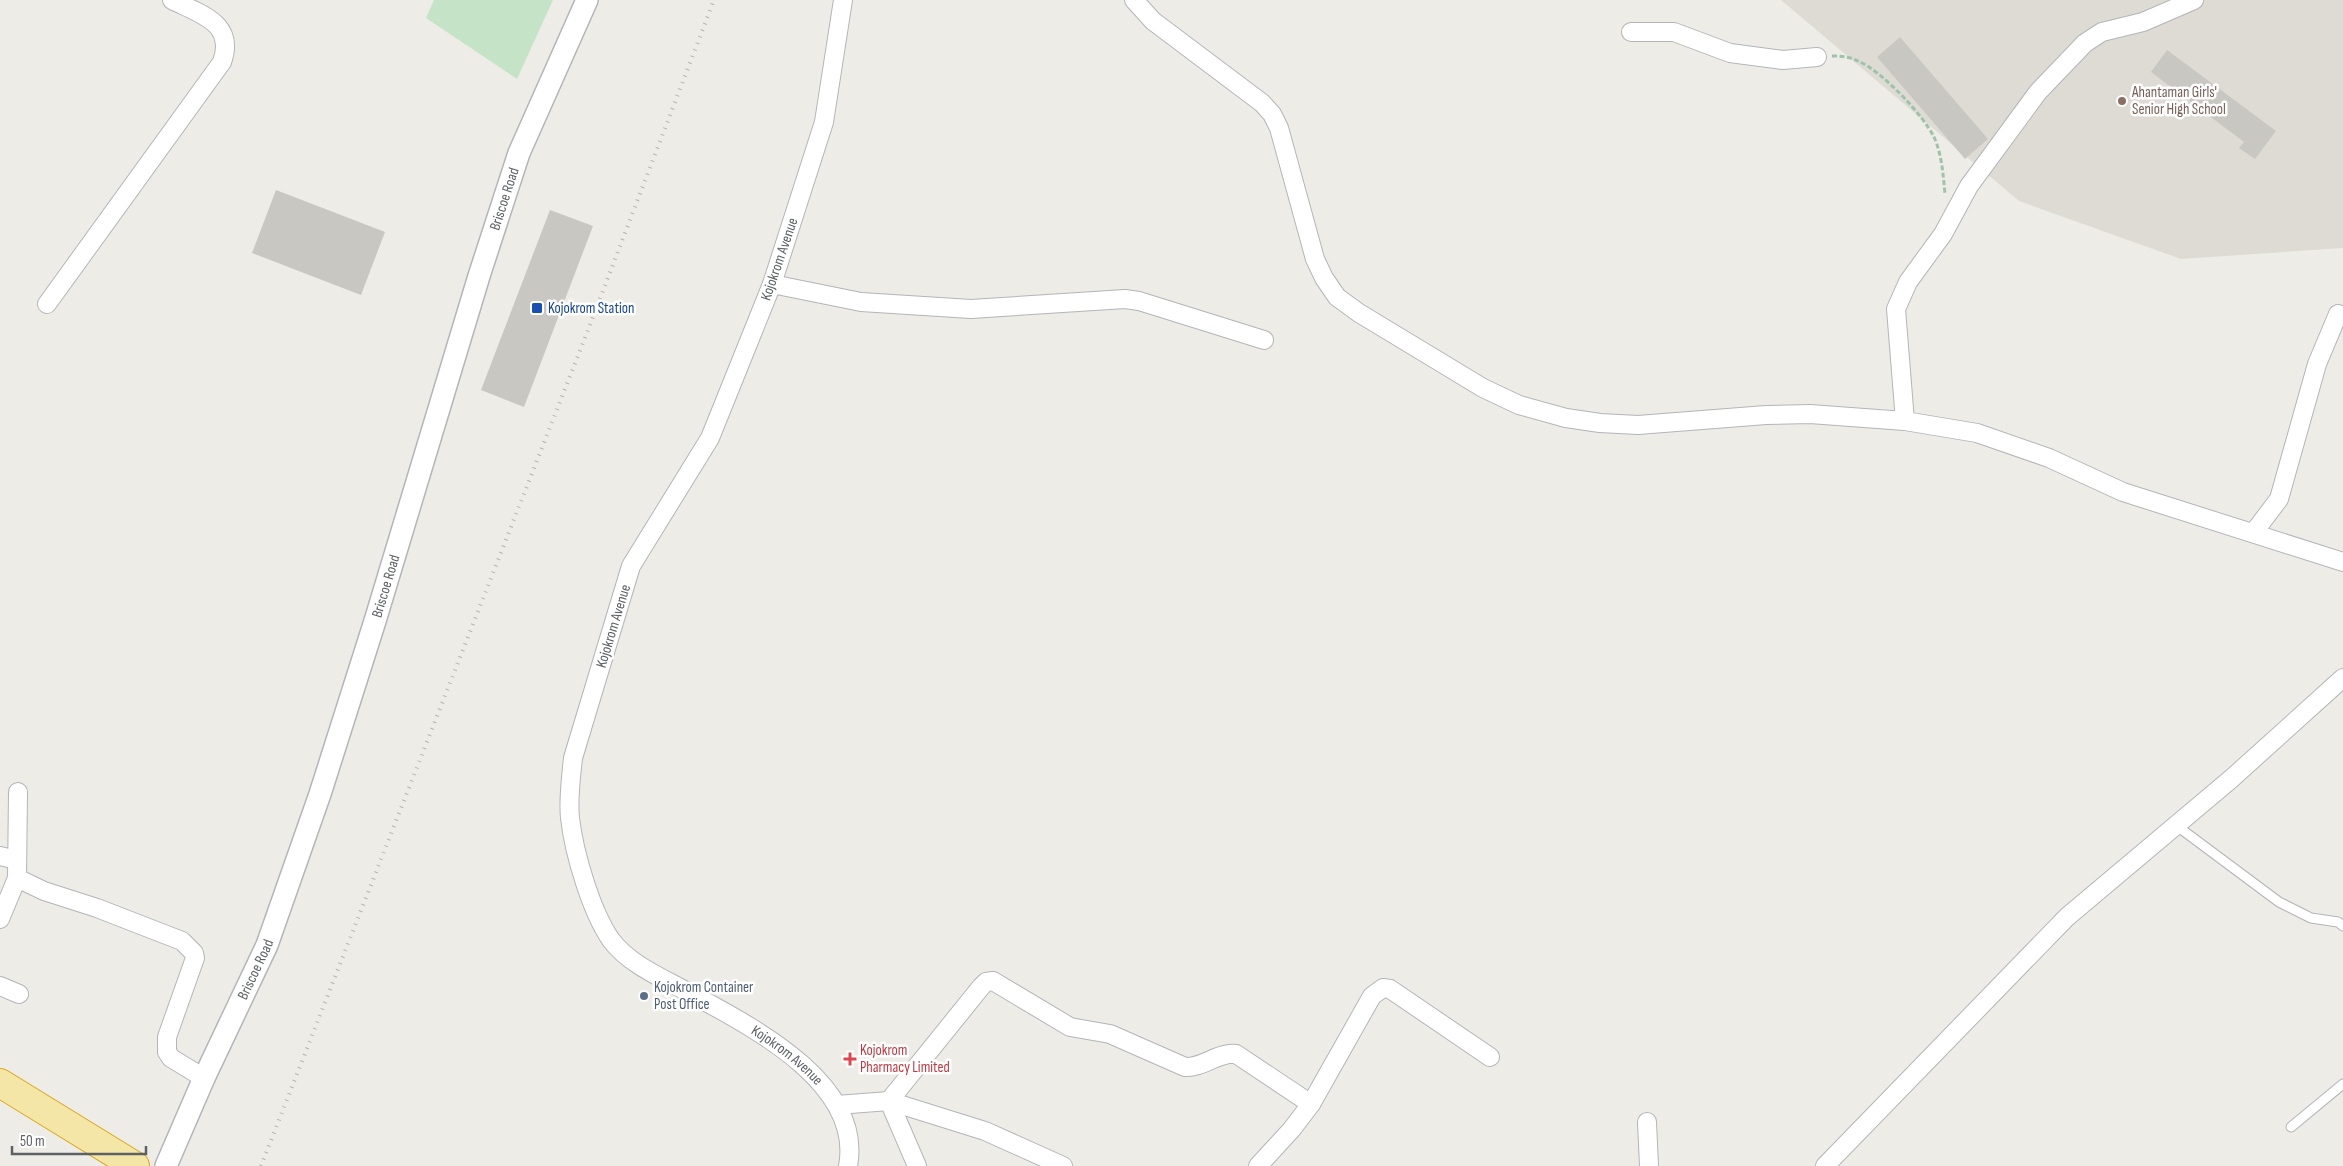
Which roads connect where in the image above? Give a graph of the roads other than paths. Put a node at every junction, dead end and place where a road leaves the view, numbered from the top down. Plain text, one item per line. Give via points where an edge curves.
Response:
1 (172, 0) edge
2 (587, 0) edge
3 (843, 0) edge
4 (1134, 0) edge
5 (2194, 0) edge
6 (1631, 32) dead end
7 (1817, 57) road end
8 (772, 284) junction
9 (47, 304) dead end
10 (2338, 314) dead end
11 (1264, 340) dead end
12 (1905, 421) junction
13 (2254, 532) junction
14 (2343, 562) edge
15 (2343, 678) edge
16 (18, 792) dead end
17 (2176, 826) junction
18 (0, 856) edge
19 (17, 860) junction
20 (17, 878) junction
21 (0, 919) edge
22 (2343, 926) edge
23 (0, 986) edge
24 (19, 994) dead end
25 (1490, 1057) dead end
26 (204, 1078) junction
27 (0, 1083) edge
28 (2343, 1084) edge
29 (889, 1101) junction
30 (1311, 1104) junction
31 (837, 1105) junction
32 (1647, 1122) dead end
33 (2291, 1127) dead end
34 (135, 1166) edge
35 (166, 1166) edge
36 (848, 1166) edge
37 (917, 1166) edge
38 (1063, 1166) edge
39 (1258, 1166) edge
40 (1649, 1166) edge
41 (1825, 1166) edge

1 - 9 street via 206,17 226,36 227,48 222,62
2 - 26 street, Briscoe Road via 516,161 320,794 279,910
3 - 8 street, Kojokrom Avenue via 824,122
4 - 12 street via 1153,22 1262,103 1272,114 1279,128 1316,259 1324,278 1338,297 1483,388 1519,405 1600,423 1638,425 1810,414
5 - 12 street via 2144,22 2102,32 2085,43 2038,92 1969,186 1948,224 1908,282 1896,308
6 - 7 street via 1674,32 1730,53 1783,60
8 - 11 street via 861,302 963,308 1125,299
8 - 31 street, Kojokrom Avenue via 710,438 631,566 573,758 570,818 576,850 596,913 612,941 637,964 777,1044 813,1075
10 - 13 street via 2317,364 2279,499
12 - 13 street via 2005,441 2114,488
13 - 14 street
15 - 17 street
16 - 19 street
17 - 22 lane via 2279,902 2311,918 2338,922
17 - 41 street via 2067,917
18 - 19 street
19 - 20 street
20 - 21 street
20 - 26 street via 44,891 182,941 190,948 195,958 167,1037 166,1052
23 - 24 street
25 - 30 street via 1390,989 1383,988 1372,996
26 - 35 street, Briscoe Road
27 - 34 highway
28 - 33 lane
29 - 30 street via 981,987 993,981 1070,1027 1110,1034 1184,1067 1195,1066 1223,1054 1236,1054
29 - 31 street
29 - 37 street
29 - 38 street via 985,1131
30 - 39 street
31 - 36 street, Kojokrom Avenue via 847,1130
32 - 40 street

